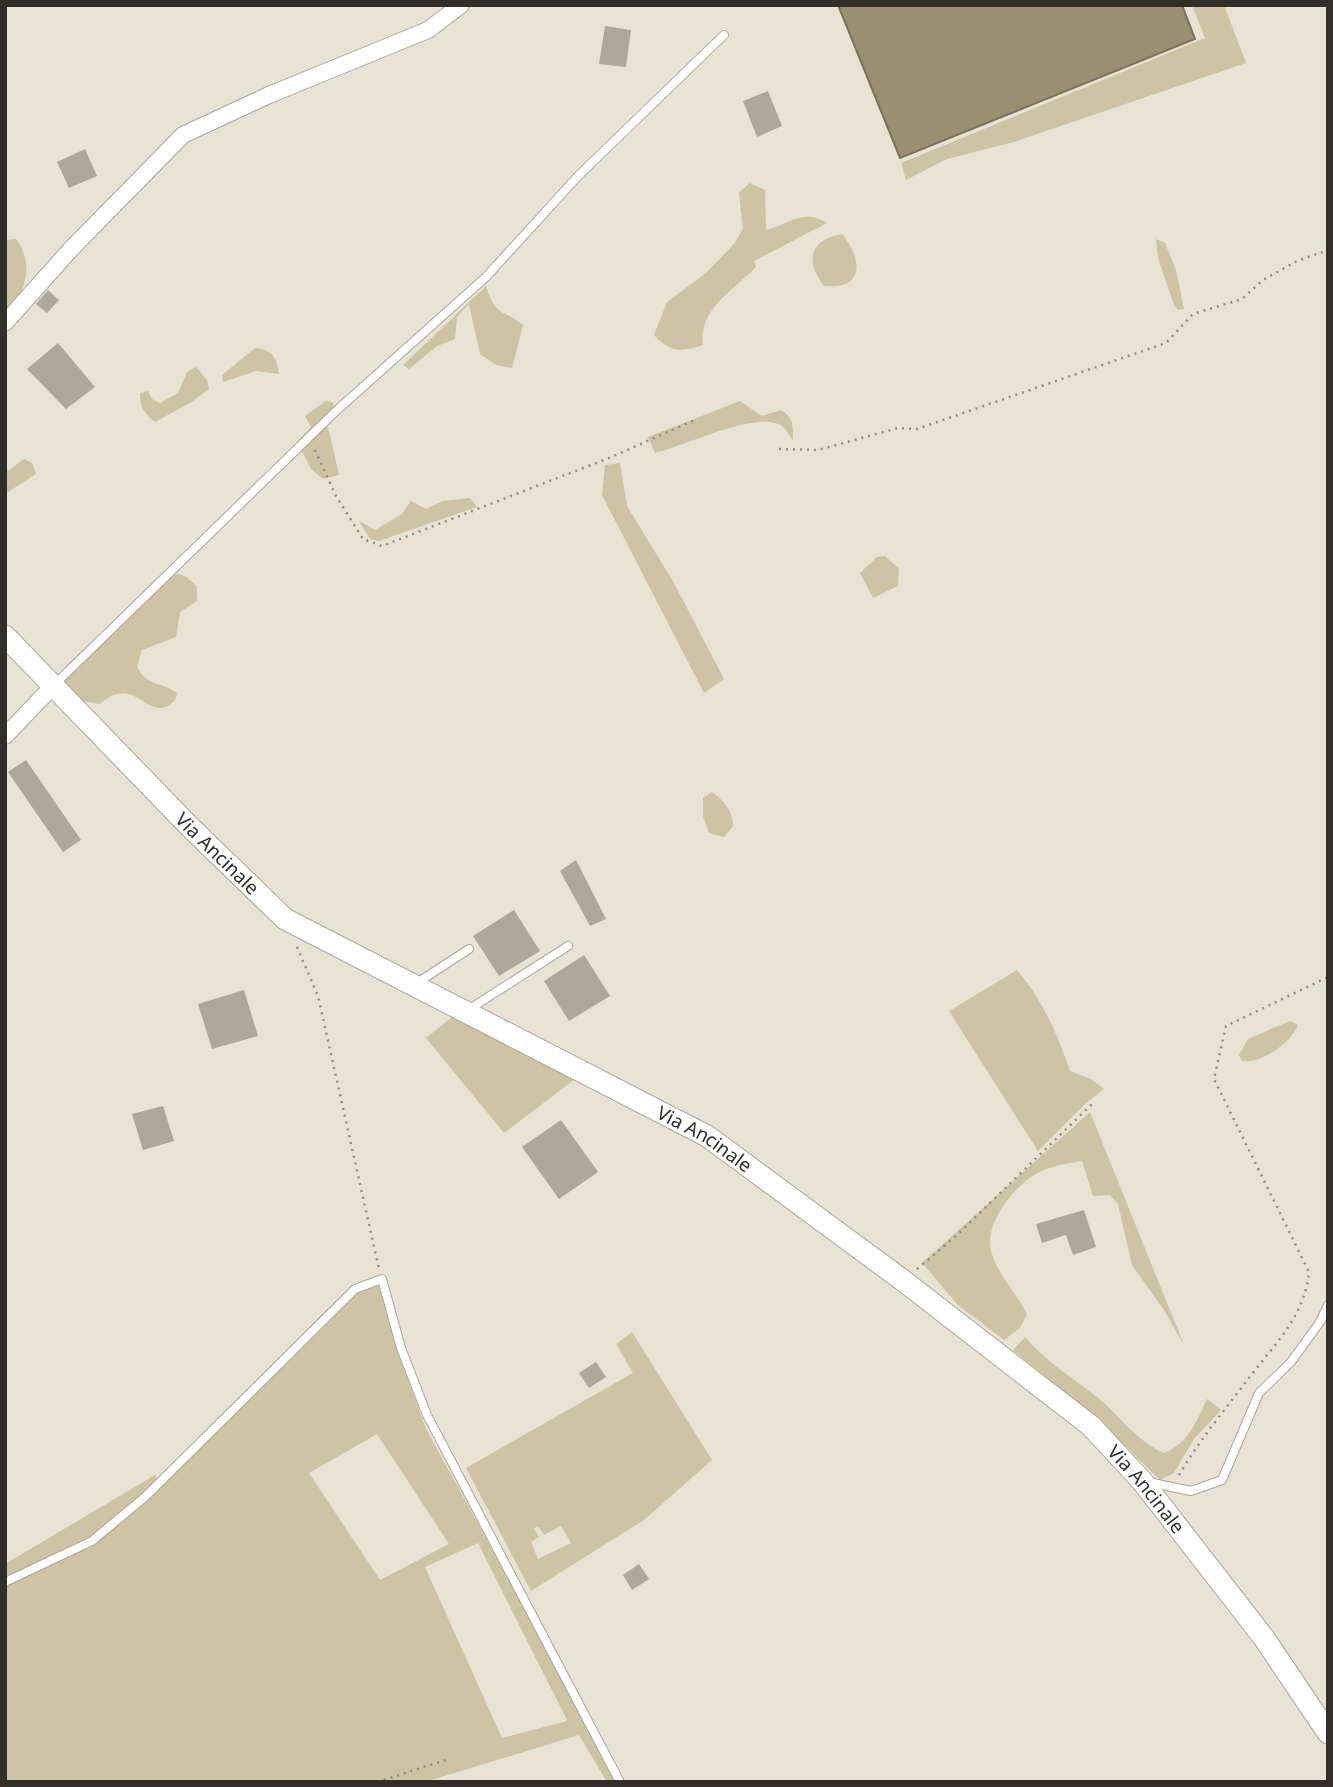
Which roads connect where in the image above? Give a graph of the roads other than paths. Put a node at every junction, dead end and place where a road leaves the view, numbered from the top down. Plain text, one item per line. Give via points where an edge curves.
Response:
1 (461, 5) edge
2 (724, 35) dead end
3 (5, 323) edge
4 (5, 636) edge
5 (53, 686) junction
6 (5, 736) edge
7 (568, 946) dead end
8 (470, 949) dead end
9 (414, 984) junction
10 (466, 1011) junction
11 (1328, 1305) edge
12 (1142, 1481) junction
13 (5, 1582) edge
14 (1328, 1734) edge
15 (620, 1782) edge

1 - 3 street via 428,30 183,135 71,248
2 - 5 lane via 578,176 486,277 309,438
4 - 5 main road, Via Ancinale
5 - 6 street
5 - 9 main road, Via Ancinale via 285,919
7 - 10 lane
8 - 9 lane
9 - 10 main road, Via Ancinale
10 - 12 main road, Via Ancinale via 707,1136 1091,1426
11 - 12 lane via 1291,1362 1259,1393 1222,1480 1191,1491
12 - 14 main road, Via Ancinale via 1264,1638
13 - 15 lane via 92,1541 195,1450 355,1289 382,1279 401,1348 428,1415

